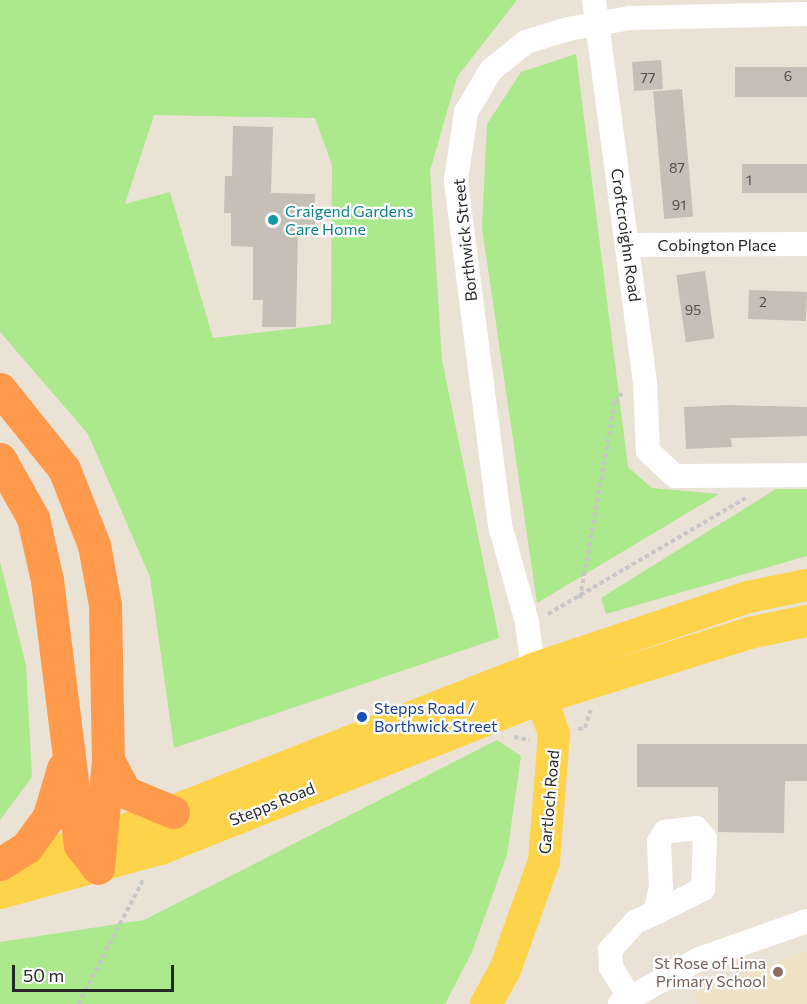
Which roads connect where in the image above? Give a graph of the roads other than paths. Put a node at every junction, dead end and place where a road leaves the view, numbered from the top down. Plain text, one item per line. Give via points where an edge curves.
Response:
1 (594, 0) edge
2 (807, 14) edge
3 (597, 27) junction
4 (807, 244) edge
5 (627, 245) junction
6 (0, 389) edge
7 (0, 459) edge
8 (807, 475) edge
9 (807, 585) edge
10 (807, 621) edge
11 (536, 684) junction
12 (66, 758) junction
13 (108, 760) junction
14 (173, 812) junction
15 (94, 851) junction
16 (0, 864) edge
17 (0, 893) edge
18 (655, 913) dead end
19 (807, 921) edge
20 (625, 1001) edge
21 (486, 1004) edge

1 - 3 street, Croftcroighn Road
2 - 3 street, Borthwick Street via 630,18
3 - 5 street, Croftcroighn Road
3 - 11 street, Borthwick Street via 568,29 526,42 491,70 466,112 456,180 501,525 527,622
4 - 5 street, Cobington Place
5 - 8 street, Croftcroighn Road via 643,366 648,451 675,476
6 - 13 highway via 64,469 94,545 105,605
7 - 12 highway via 33,518 48,580
9 - 11 main road via 748,597
10 - 11 main road
11 - 14 main road, Stepps Road
11 - 15 main road, Stepps Road via 160,849
11 - 21 main road, Gartloch Road via 554,734 544,861 505,970
12 - 15 highway
12 - 16 highway via 49,816 26,848
13 - 14 highway via 125,792
13 - 15 highway
14 - 15 main road, Stepps Road
15 - 16 main road, Stepps Road
15 - 17 main road, Stepps Road
18 - 20 street via 635,922 610,950 611,967
19 - 20 street via 699,959

